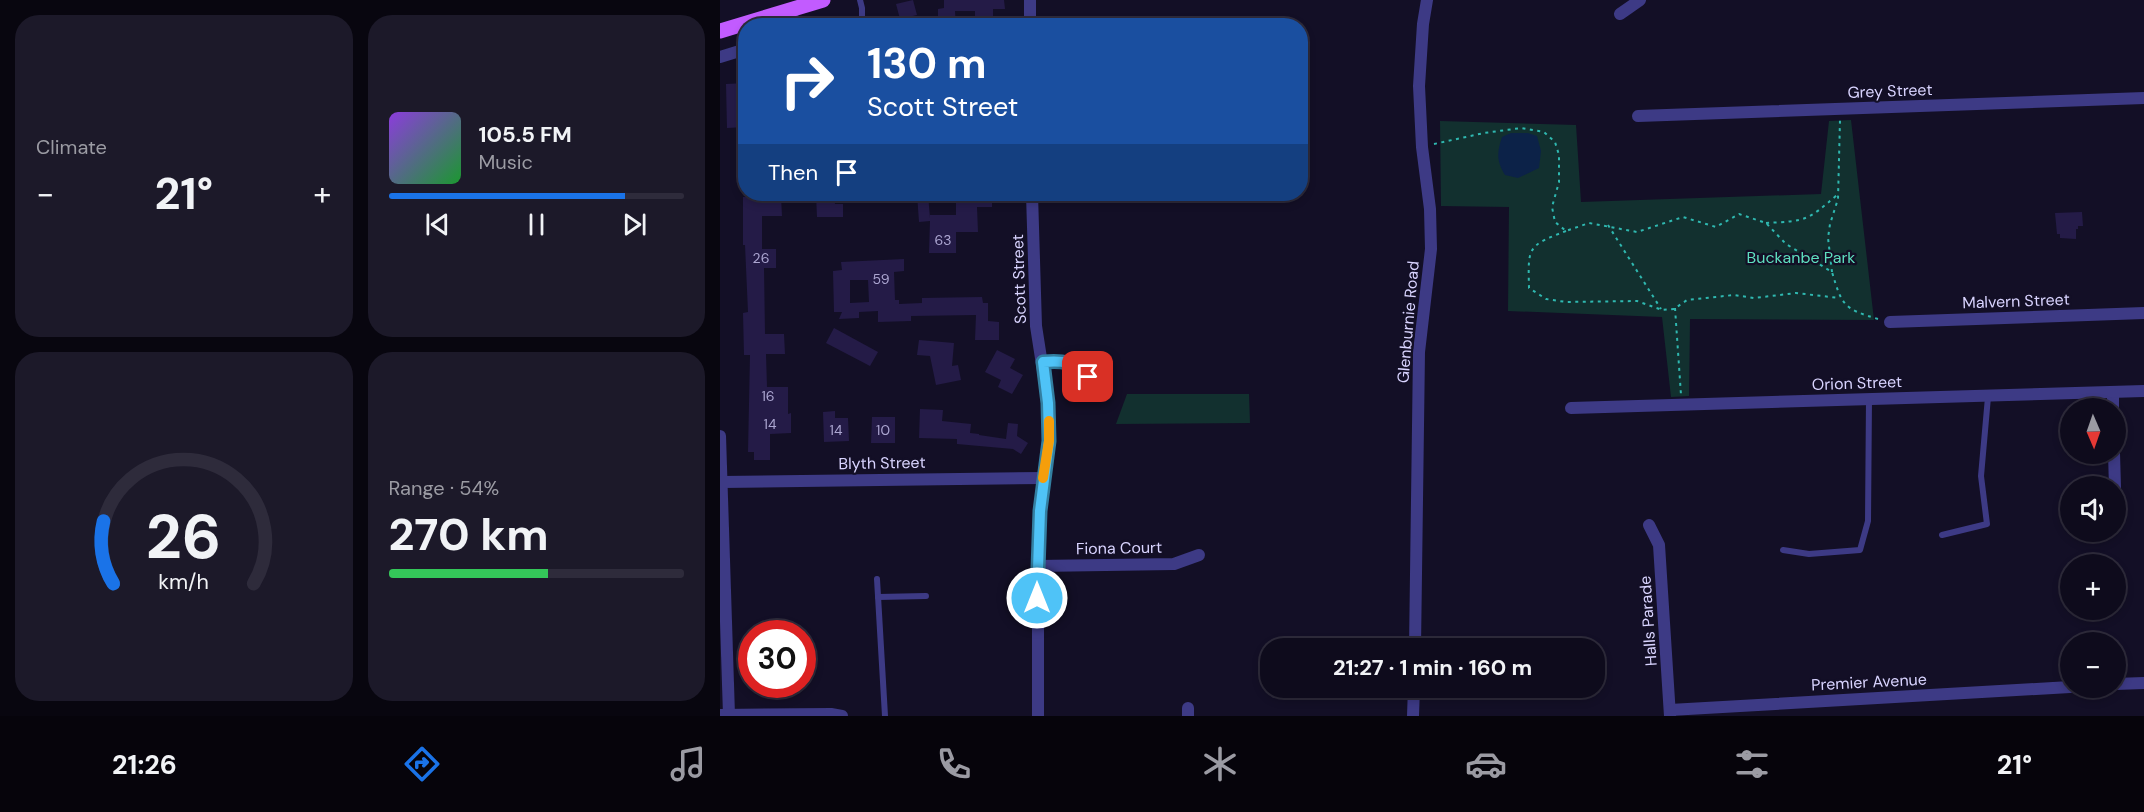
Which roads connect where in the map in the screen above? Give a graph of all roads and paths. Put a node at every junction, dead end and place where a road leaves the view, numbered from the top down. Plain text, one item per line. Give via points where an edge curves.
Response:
1 (823, 0) edge
2 (860, 0) edge
3 (1030, 0) edge
4 (1427, 0) edge
5 (1640, 0) edge
6 (793, 9) junction
7 (1620, 14) dead end
8 (763, 18) edge
9 (792, 18) edge
10 (862, 18) edge
11 (1030, 18) edge
12 (738, 26) edge
13 (720, 31) edge
14 (738, 52) edge
15 (720, 57) edge
16 (2144, 98) edge
17 (1840, 110) junction
18 (1638, 116) dead end
19 (1422, 147) junction
20 (1838, 195) junction
21 (1032, 201) edge
22 (1766, 223) junction
23 (1608, 225) junction
24 (1566, 231) junction
25 (1832, 272) junction
26 (1839, 298) junction
27 (1662, 309) junction
28 (1674, 309) junction
29 (2144, 313) edge
30 (1890, 322) joint
31 (1043, 362) junction
32 (2144, 391) edge
33 (1105, 392) dead end
34 (2113, 393) junction
35 (1988, 397) junction
36 (2113, 398) edge
37 (1869, 399) junction
38 (1681, 405) junction
39 (1571, 408) dead end
40 (720, 436) edge
41 (1043, 478) junction
42 (722, 482) junction
43 (1649, 525) dead end
44 (1942, 536) dead end
45 (1783, 550) dead end
46 (1199, 555) dead end
47 (1037, 566) junction
48 (877, 579) dead end
49 (926, 596) dead end
50 (878, 597) junction
51 (1415, 638) edge
52 (2144, 683) edge
53 (2126, 684) edge
54 (2060, 688) edge
55 (1414, 698) edge
56 (1670, 713) edge
57 (724, 715) edge
58 (842, 716) edge
59 (885, 716) edge
60 (1038, 716) edge
61 (1413, 716) edge

1 - 6 main road
2 - 10 lane
3 - 11 street
4 - 19 street, Glenburnie Road via 1419,86
5 - 7 street
6 - 8 main road
6 - 9 street
12 - 13 main road
14 - 15 street
16 - 17 street, Grey Street
17 - 18 street, Grey Street
17 - 20 path
19 - 24 path via 1521,128 1544,132 1555,142 1559,155 1559,182 1552,207 1555,222
19 - 51 street, Glenburnie Road via 1431,249 1419,352
20 - 22 path via 1800,222
20 - 25 path via 1828,238
21 - 31 street, Scott Street via 1036,326
22 - 23 path via 1739,214 1716,227 1683,217 1637,232
22 - 25 path via 1786,244
23 - 24 path via 1589,223
23 - 27 path
24 - 27 path via 1545,238 1528,256 1529,288 1546,299 1636,301
25 - 26 path
26 - 28 path via 1796,293 1754,298 1734,295 1687,300
26 - 30 path via 1857,313
27 - 28 path
28 - 38 path
29 - 30 street, Malvern Street
31 - 33 street via 1071,363
31 - 41 street, Scott Street via 1049,441
32 - 34 street, Orion Street
34 - 35 street, Orion Street
34 - 36 street
35 - 37 street, Orion Street
35 - 44 lane via 1981,476 1987,524
37 - 38 street, Orion Street
37 - 45 lane via 1868,521 1860,550 1809,554
38 - 39 street, Orion Street
40 - 42 street
41 - 42 street, Blyth Street
41 - 47 street, Scott Street
42 - 57 street
43 - 56 street, Halls Parade via 1659,544
46 - 47 street, Fiona Court via 1174,564
47 - 60 street, Scott Street
48 - 50 lane
49 - 50 lane
50 - 59 lane
52 - 53 street
54 - 56 street, Premier Avenue
55 - 61 street
57 - 58 street

